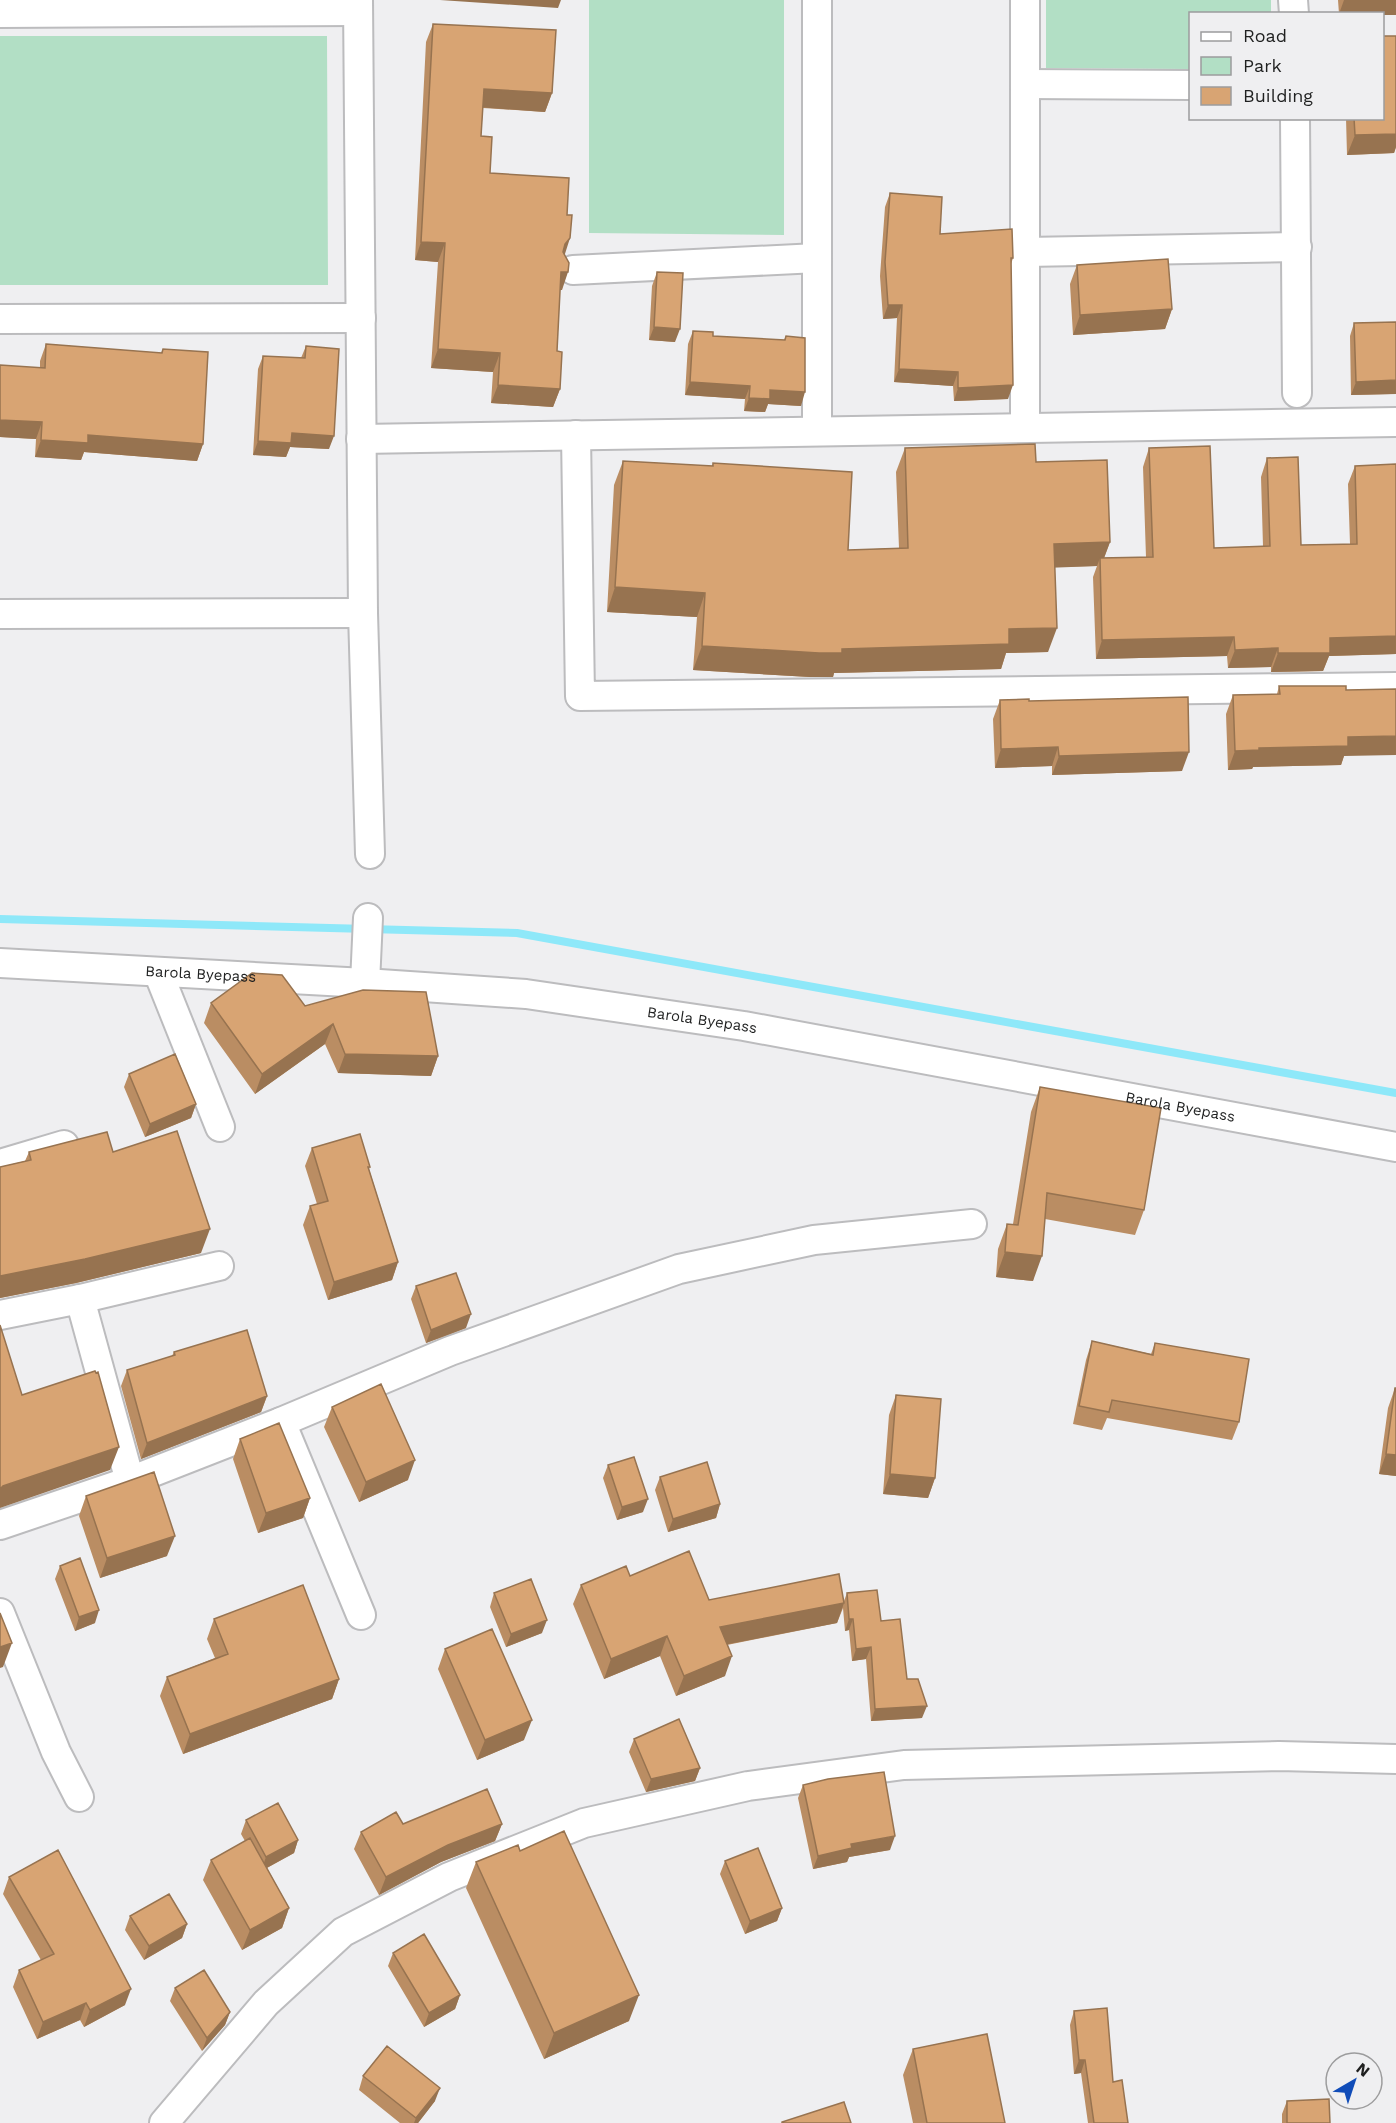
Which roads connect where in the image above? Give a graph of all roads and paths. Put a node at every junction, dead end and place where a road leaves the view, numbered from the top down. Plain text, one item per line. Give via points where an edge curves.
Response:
1 (817, 0) edge
2 (1025, 0) edge
3 (358, 5) edge
4 (0, 13) edge
5 (1025, 84) junction
6 (1189, 85) edge
7 (1295, 120) edge
8 (1297, 247) junction
9 (1026, 252) junction
10 (817, 258) junction
11 (573, 270) dead end
12 (361, 318) junction
13 (0, 319) edge
14 (1297, 393) dead end
15 (1396, 422) edge
16 (1026, 428) junction
17 (817, 431) junction
18 (576, 435) junction
19 (361, 439) junction
20 (363, 613) junction
21 (0, 614) edge
22 (1396, 687) edge
23 (370, 854) dead end
24 (368, 918) dead end
25 (0, 963) edge
26 (158, 972) junction
27 (365, 983) junction
28 (220, 1126) dead end
29 (78, 1141) edge
30 (1396, 1146) edge
31 (0, 1164) edge
32 (972, 1224) dead end
33 (219, 1266) dead end
34 (80, 1299) junction
35 (0, 1315) edge
36 (280, 1422) junction
37 (130, 1481) junction
38 (0, 1525) edge
39 (0, 1613) edge
40 (361, 1615) dead end
41 (1396, 1759) edge
42 (79, 1797) dead end
43 (164, 2123) edge

1 - 10 street
2 - 5 street
3 - 4 street
3 - 12 street
5 - 6 street
5 - 9 street
7 - 8 street
8 - 9 street
8 - 14 street
9 - 16 street
10 - 11 street
10 - 17 street
12 - 13 street
12 - 19 street
15 - 16 street
16 - 17 street
17 - 18 street
18 - 19 street
18 - 22 street via 580,696
19 - 20 street
20 - 21 street
20 - 23 street
24 - 27 street
25 - 26 street, Barola Byepass
26 - 27 street, Barola Byepass
26 - 28 street
27 - 30 street, Barola Byepass via 526,994 744,1026
29 - 31 street
32 - 36 street via 814,1240 679,1269 450,1351
33 - 34 street
34 - 35 street
34 - 37 street
36 - 37 street
36 - 40 street
37 - 38 street
39 - 42 street via 56,1752
41 - 43 street via 1279,1756 904,1764 748,1786 584,1823 449,1877 344,1932 266,2003

